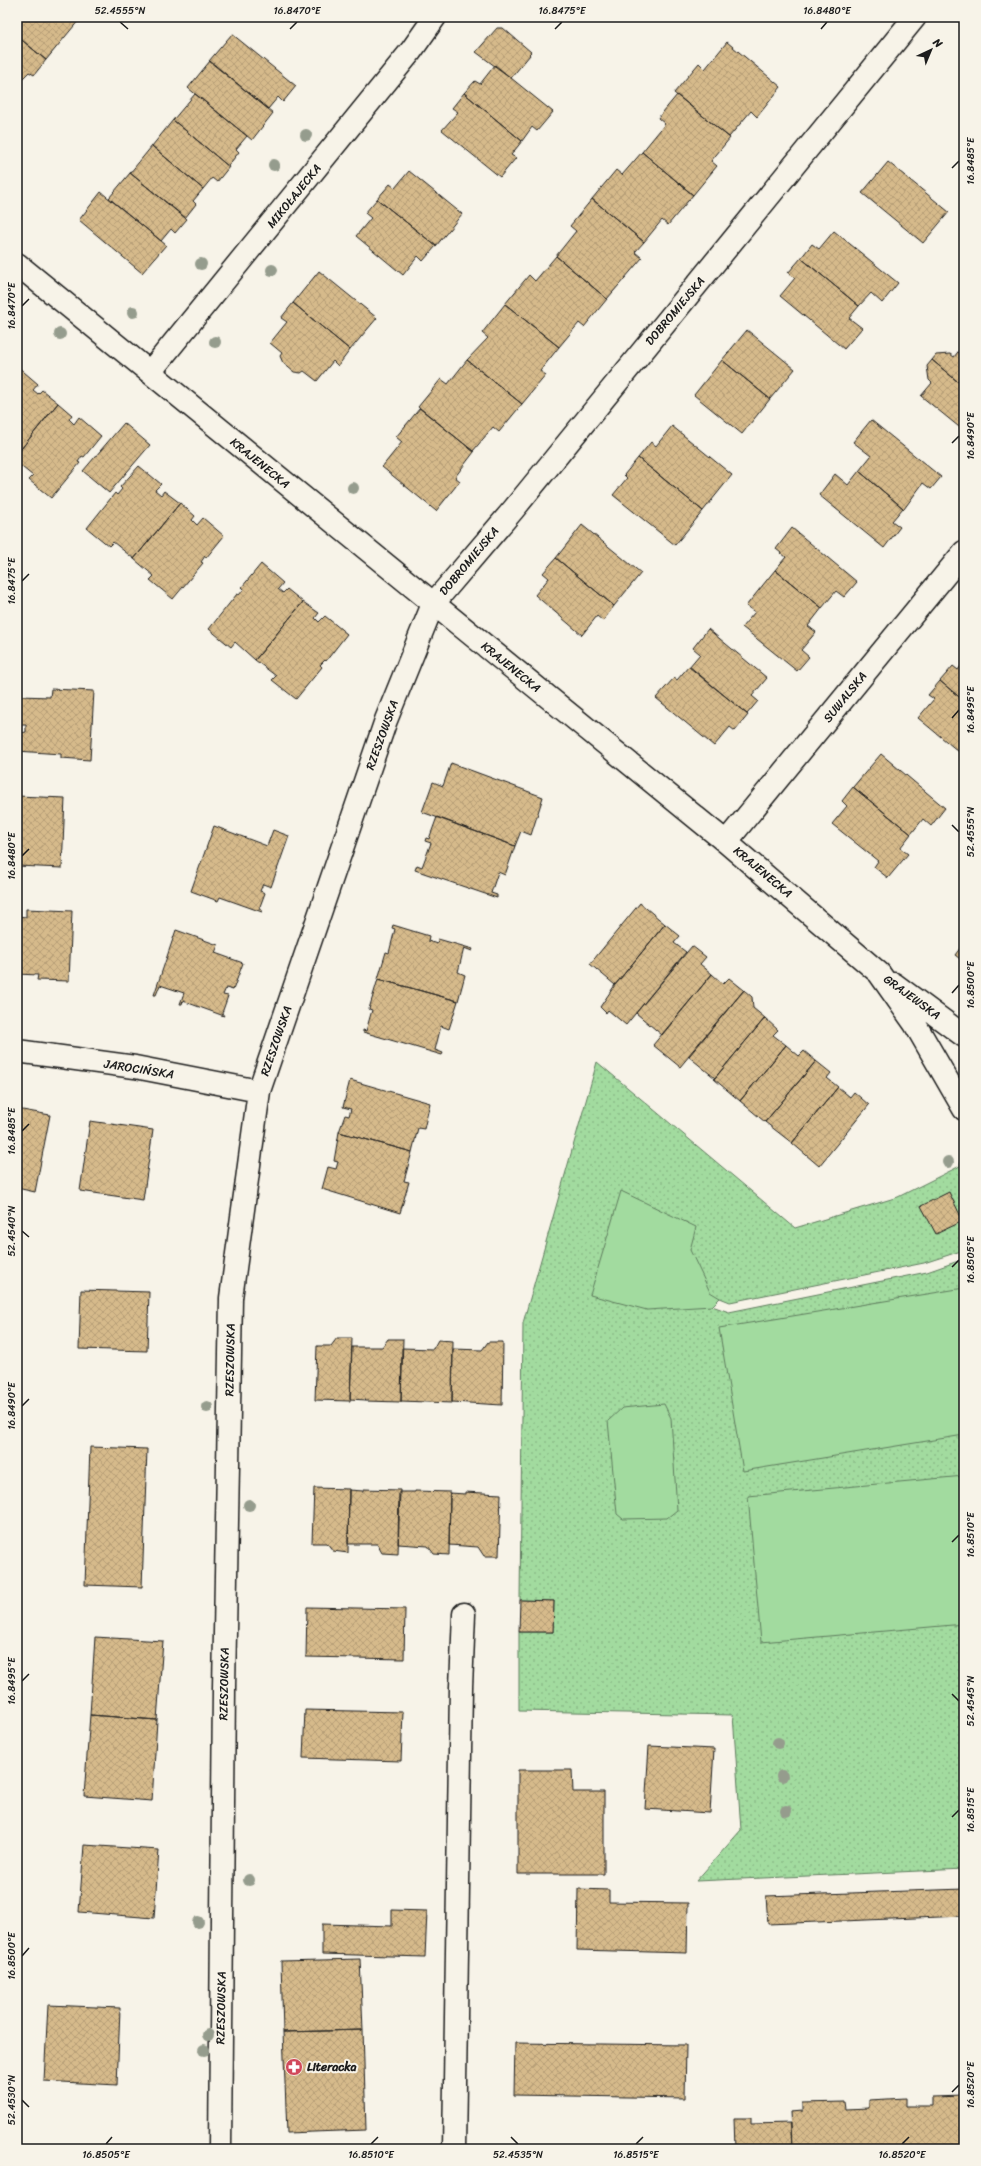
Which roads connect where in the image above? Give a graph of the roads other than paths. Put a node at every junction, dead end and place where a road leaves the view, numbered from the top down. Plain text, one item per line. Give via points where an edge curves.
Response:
1 (435, 17) edge
2 (915, 17) edge
3 (17, 264) edge
4 (150, 372) junction
5 (964, 552) edge
6 (433, 604) junction
7 (726, 842) junction
8 (879, 973) junction
9 (964, 1036) edge
10 (17, 1051) edge
11 (259, 1091) junction
12 (964, 1109) edge
13 (464, 1614) dead end
14 (220, 2149) edge
15 (454, 2149) edge

1 - 4 street, MIKOŁAJECKA via 411,51
2 - 6 street, DOBROMIEJSKA via 513,510
3 - 4 street, KRAJENECKA
4 - 6 street, KRAJENECKA
5 - 7 street, SUWALSKA
6 - 7 street, KRAJENECKA
6 - 11 street, RZESZOWSKA via 386,720
7 - 8 street, KRAJENECKA
8 - 9 street, GRAJEWSKA
8 - 12 street, KRAJENECKA via 915,1024
10 - 11 street, JAROCIŃSKA via 135,1067
11 - 14 street, RZESZOWSKA via 231,1298 224,1672
13 - 15 street

